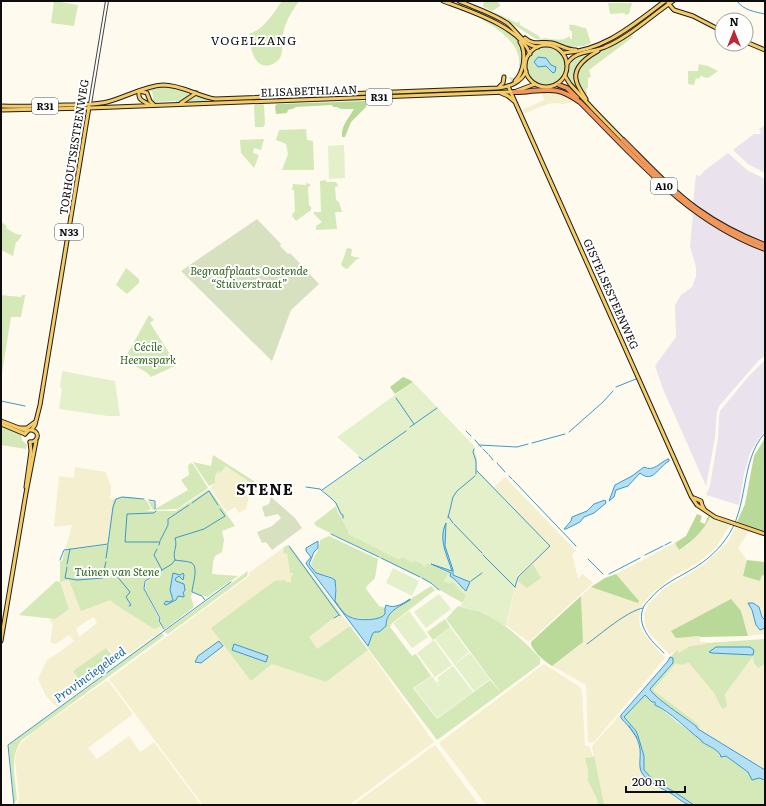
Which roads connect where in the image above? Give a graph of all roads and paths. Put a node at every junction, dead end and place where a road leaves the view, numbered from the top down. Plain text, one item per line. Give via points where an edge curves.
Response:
1 (107, 1) edge
2 (443, 1) edge
3 (459, 1) edge
4 (673, 1) edge
5 (667, 2) edge
6 (714, 27) edge
7 (514, 29) junction
8 (519, 38) junction
9 (754, 45) edge
10 (538, 47) junction
11 (604, 48) junction
12 (586, 49) junction
13 (765, 50) edge
14 (530, 54) junction
15 (563, 54) junction
16 (567, 64) junction
17 (526, 71) junction
18 (565, 76) junction
19 (504, 77) dead end
20 (535, 84) junction
21 (558, 85) junction
22 (508, 86) junction
23 (498, 88) junction
24 (187, 90) junction
25 (139, 91) junction
26 (499, 92) junction
27 (512, 92) junction
28 (196, 93) junction
29 (188, 100) junction
30 (516, 102) junction
31 (580, 102) junction
32 (178, 104) junction
33 (588, 104) junction
34 (153, 105) junction
35 (1, 106) edge
36 (89, 106) junction
37 (36, 108) junction
38 (1, 110) edge
39 (623, 140) joint
40 (765, 245) edge
41 (765, 249) edge
42 (39, 409) junction
43 (36, 419) junction
44 (1, 422) edge
45 (16, 428) junction
46 (34, 430) junction
47 (26, 433) junction
48 (33, 442) junction
49 (26, 490) junction
50 (765, 534) edge
51 (1, 641) edge

1 - 36 street, TORHOUTSESTEENWEG
2 - 8 main road via 489,19
3 - 7 main road via 493,15
4 - 5 main road
5 - 6 main road via 674,10
5 - 11 main road via 622,38
5 - 12 main road via 614,38
7 - 10 main road via 529,45
7 - 12 main road via 533,43 551,43 570,50
8 - 14 main road
8 - 22 main road via 524,52 522,66 518,78
9 - 13 main road
10 - 14 main road
10 - 15 main road via 552,46
11 - 16 main road via 576,54
11 - 33 main road, A10 via 584,60 576,72 576,82
12 - 15 main road
14 - 17 main road
15 - 16 main road
16 - 18 main road
17 - 20 main road
17 - 22 main road, ELISABETHLAAN / R31 via 521,78
18 - 21 main road
18 - 33 main road, A10
19 - 23 main road
20 - 21 main road, R31 via 548,87
20 - 27 main road, ELISABETHLAAN / R31
21 - 31 highway, A10 via 567,88
22 - 23 main road, ELISABETHLAAN / R31
22 - 27 main road
23 - 28 main road, ELISABETHLAAN / R31 via 220,99
24 - 25 main road, ELISABETHLAAN / R31 via 163,85
24 - 28 main road, ELISABETHLAAN / R31
24 - 29 main road via 190,95
25 - 34 main road via 147,93
25 - 34 main road via 140,100
25 - 36 main road, ELISABETHLAAN / R31
26 - 27 main road, ELISABETHLAAN / R31
26 - 30 main road
26 - 32 main road, ELISABETHLAAN / R31
27 - 30 main road, GISTELSESTEENWEG
27 - 31 highway, A10 via 555,90 568,94
28 - 29 main road, ELISABETHLAAN / R31
29 - 32 main road, ELISABETHLAAN / R31
30 - 50 main road, GISTELSESTEENWEG via 690,493 697,505 718,519
31 - 41 highway, A10 via 687,206 728,232
32 - 34 main road, ELISABETHLAAN / R31
33 - 39 main road, A10
34 - 36 main road, ELISABETHLAAN / R31
35 - 37 main road, ELISABETHLAAN / R31
36 - 37 main road, ELISABETHLAAN / R31
36 - 42 main road, TORHOUTSESTEENWEG / N33
37 - 38 main road, ELISABETHLAAN / R31
39 - 40 highway, A10 via 670,187 699,210 730,229
42 - 43 main road, TORHOUTSESTEENWEG / N33
42 - 46 main road, TORHOUTSESTEENWEG / N33
43 - 45 main road via 27,428
43 - 46 main road, TORHOUTSESTEENWEG / N33
44 - 45 main road
44 - 47 main road
45 - 47 main road
46 - 47 main road
46 - 48 main road, N33 via 38,435
47 - 48 main road via 26,439
48 - 49 main road, N33
48 - 49 main road, N33 via 33,457
49 - 51 main road, N33

